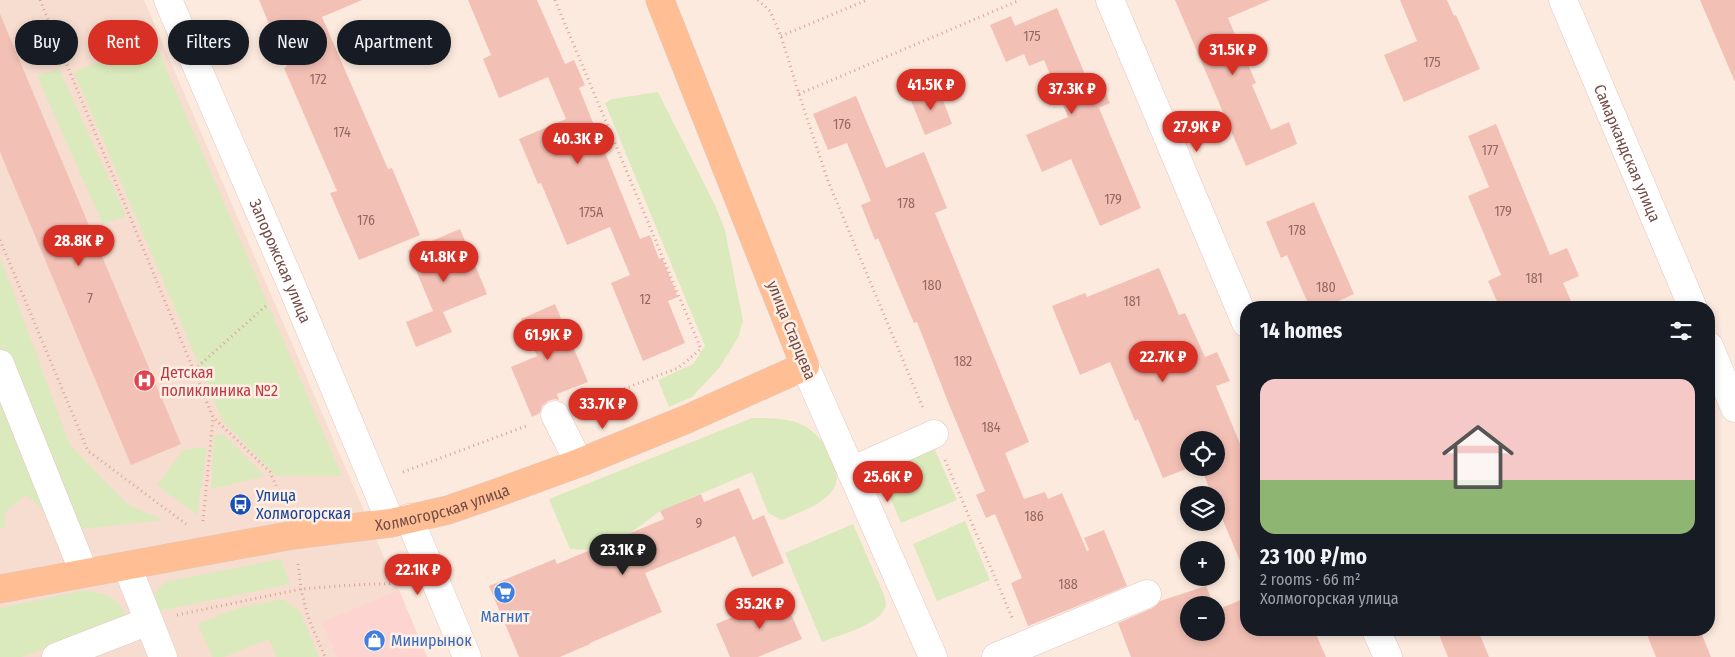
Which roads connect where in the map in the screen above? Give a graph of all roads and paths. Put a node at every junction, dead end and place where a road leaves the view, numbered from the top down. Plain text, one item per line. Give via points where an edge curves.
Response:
1 (40, 0) edge
2 (168, 0) edge
3 (555, 0) edge
4 (660, 0) edge
5 (758, 0) edge
6 (867, 0) edge
7 (1020, 0) edge
8 (1110, 0) edge
9 (1562, 0) edge
10 (782, 36) junction
11 (798, 94) junction
12 (0, 240) edge
13 (291, 284) junction
14 (1690, 301) edge
15 (1240, 309) edge
16 (1715, 360) edge
17 (0, 364) edge
18 (805, 366) junction
19 (194, 370) junction
20 (1735, 408) edge
21 (555, 415) junction
22 (213, 417) junction
23 (934, 434) junction
24 (579, 463) junction
25 (851, 471) junction
26 (403, 472) dead end
27 (282, 501) dead end
28 (203, 521) dead end
29 (400, 521) junction
30 (187, 524) dead end
31 (298, 563) dead end
32 (127, 566) junction
33 (84, 573) junction
34 (2, 582) edge
35 (301, 589) junction
36 (406, 591) dead end
37 (1147, 594) dead end
38 (148, 621) junction
39 (1379, 636) edge
40 (1024, 645) junction
41 (56, 657) edge
42 (163, 657) edge
43 (325, 657) edge
44 (466, 657) edge
45 (932, 657) edge
46 (996, 657) edge
47 (1388, 657) edge

1 - 19 path
2 - 13 street, Запорожская улица
3 - 21 path via 701,349 678,368
4 - 18 main road, улица Старцева
5 - 10 path via 770,11
6 - 10 path
7 - 11 path
8 - 15 street
9 - 14 street, Самаркандская улица
10 - 11 path
11 - 23 path via 828,181
12 - 30 path via 88,451
13 - 19 path
13 - 29 street, Запорожская улица
16 - 20 street
17 - 33 street
18 - 24 main road, Холмогорская улица
18 - 25 street, улица Старцева
19 - 22 path
21 - 24 street
21 - 26 path
22 - 27 path via 270,472
22 - 28 path
23 - 25 street
23 - 40 path
24 - 29 main road, Холмогорская улица via 448,510
25 - 45 street, улица Старцева
29 - 32 main road, Холмогорская улица via 293,536
29 - 44 street, Запорожская улица
31 - 35 path
32 - 33 main road, Холмогорская улица
32 - 38 street
33 - 34 main road, Холмогорская улица
35 - 36 path via 403,583
35 - 38 path
35 - 43 path via 308,617
37 - 40 street
38 - 41 street
38 - 42 street
39 - 47 street
40 - 46 street

